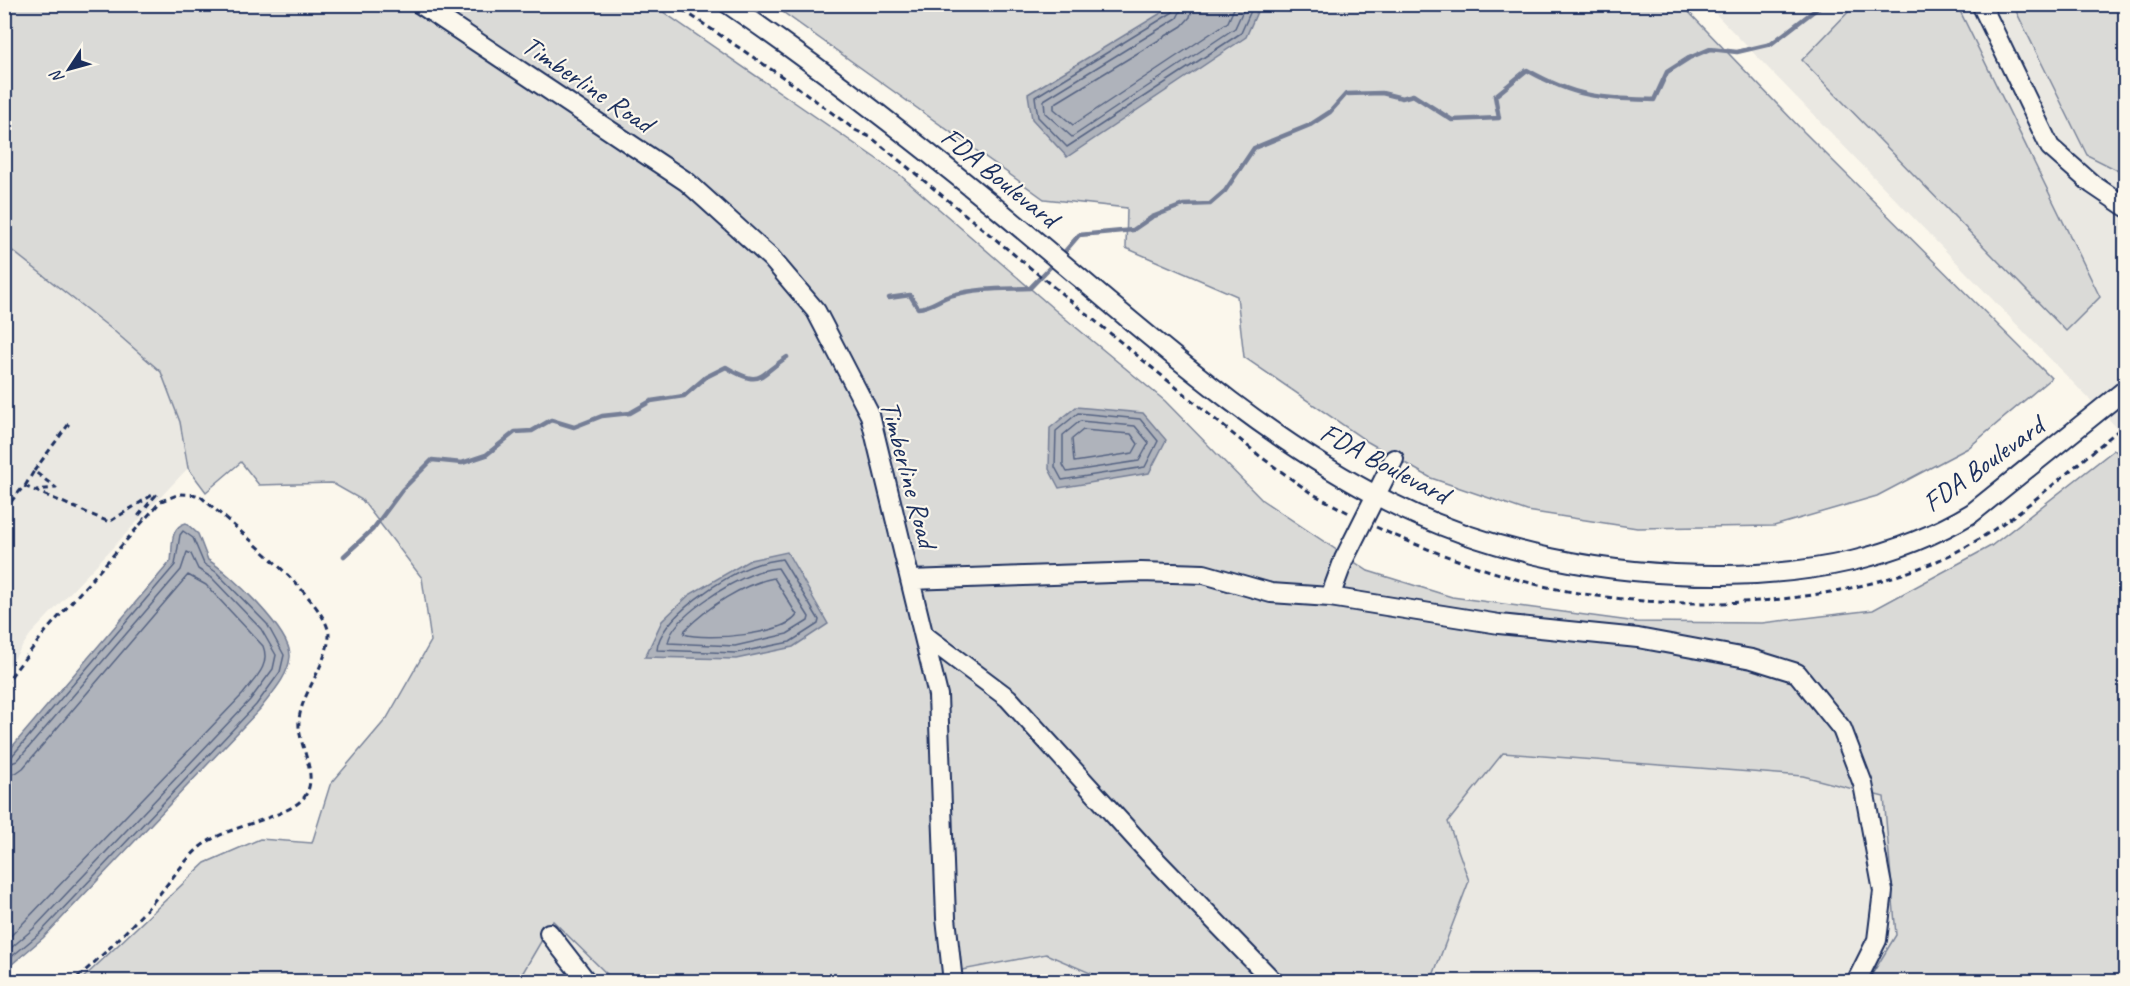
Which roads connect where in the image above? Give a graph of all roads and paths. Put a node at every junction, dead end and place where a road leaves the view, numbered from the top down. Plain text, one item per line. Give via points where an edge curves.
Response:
1 (420, 4) edge
2 (674, 4) edge
3 (728, 4) edge
4 (1981, 4) edge
5 (2126, 207) edge
6 (2126, 389) edge
7 (2118, 397) edge
8 (71, 421) dead end
9 (2126, 424) edge
10 (1394, 459) dead end
11 (34, 471) junction
12 (24, 486) junction
13 (34, 490) junction
14 (1376, 495) junction
15 (4, 510) edge
16 (144, 519) junction
17 (1363, 521) junction
18 (910, 580) junction
19 (1330, 597) junction
20 (924, 635) junction
21 (4, 686) edge
22 (549, 933) dead end
23 (72, 981) edge
24 (587, 981) edge
25 (953, 981) edge
26 (1274, 981) edge
27 (1856, 981) edge

1 - 18 street, Timberline Road via 687,182 771,258 816,311 870,416
2 - 17 path via 872,138 1311,493
3 - 14 street, FDA Boulevard via 826,72 1253,416
4 - 5 street via 2050,147 2092,184
6 - 7 street, FDA Boulevard
7 - 14 street, FDA Boulevard via 2006,488 1944,530 1866,559 1824,567 1703,575 1585,566 1503,546 1440,524
8 - 11 path
9 - 17 path via 2002,524 1957,551 1879,582 1811,595 1747,602 1665,602 1588,593 1518,579 1413,544
10 - 14 street
11 - 12 path
11 - 13 path via 56,488
12 - 13 path
12 - 15 path
13 - 16 path via 109,522 154,494 139,515
14 - 17 street
16 - 21 path via 46,631
16 - 23 path via 171,496 199,495 319,609 329,636 299,718 310,772 308,788 295,806 240,825 202,846 120,937
17 - 19 street
18 - 19 street via 1141,572 1204,574 1271,593
18 - 20 street, Timberline Road
19 - 27 street via 1499,624 1638,638 1752,659 1797,673 1842,729 1863,784 1883,891 1877,940
20 - 25 street, Timberline Road via 938,695 946,918
20 - 26 street via 1008,698 1148,852
22 - 24 street

